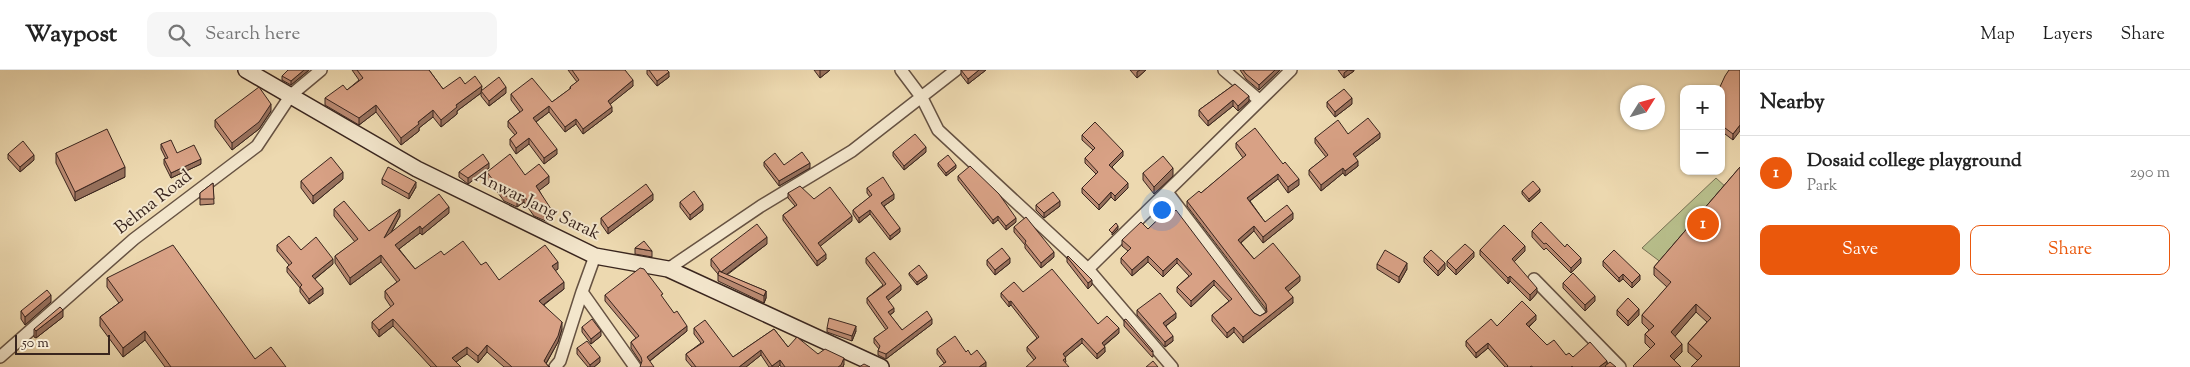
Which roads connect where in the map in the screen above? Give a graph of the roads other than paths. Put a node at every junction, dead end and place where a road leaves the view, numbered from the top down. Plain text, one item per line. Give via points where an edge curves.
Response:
1 (246, 70) edge
2 (321, 70) edge
3 (901, 70) edge
4 (956, 70) edge
5 (1224, 70) edge
6 (1291, 70) edge
7 (291, 95) junction
8 (922, 98) junction
9 (1259, 100) junction
10 (1167, 192) junction
11 (595, 256) junction
12 (668, 269) junction
13 (1088, 269) junction
14 (1534, 279) dead end
15 (582, 292) junction
16 (1260, 314) edge
17 (0, 357) edge
18 (555, 367) edge
19 (635, 367) edge
20 (881, 367) edge
21 (1172, 367) edge
22 (1620, 367) edge

1 - 7 main road, Anwar Jang Sarak
2 - 7 street, Belma Road
3 - 8 street
4 - 8 street
5 - 9 street
6 - 9 street
7 - 11 main road, Anwar Jang Sarak via 417,169
7 - 17 street, Belma Road via 257,146 134,239
8 - 12 street via 852,151 761,206
8 - 13 street via 938,130
9 - 10 street
10 - 13 street
10 - 16 street
11 - 12 main road, Anwar Jang Sarak
11 - 15 street
12 - 20 main road, Anwar Jang Sarak
13 - 21 street
14 - 22 street
15 - 18 street via 560,361
15 - 19 street

